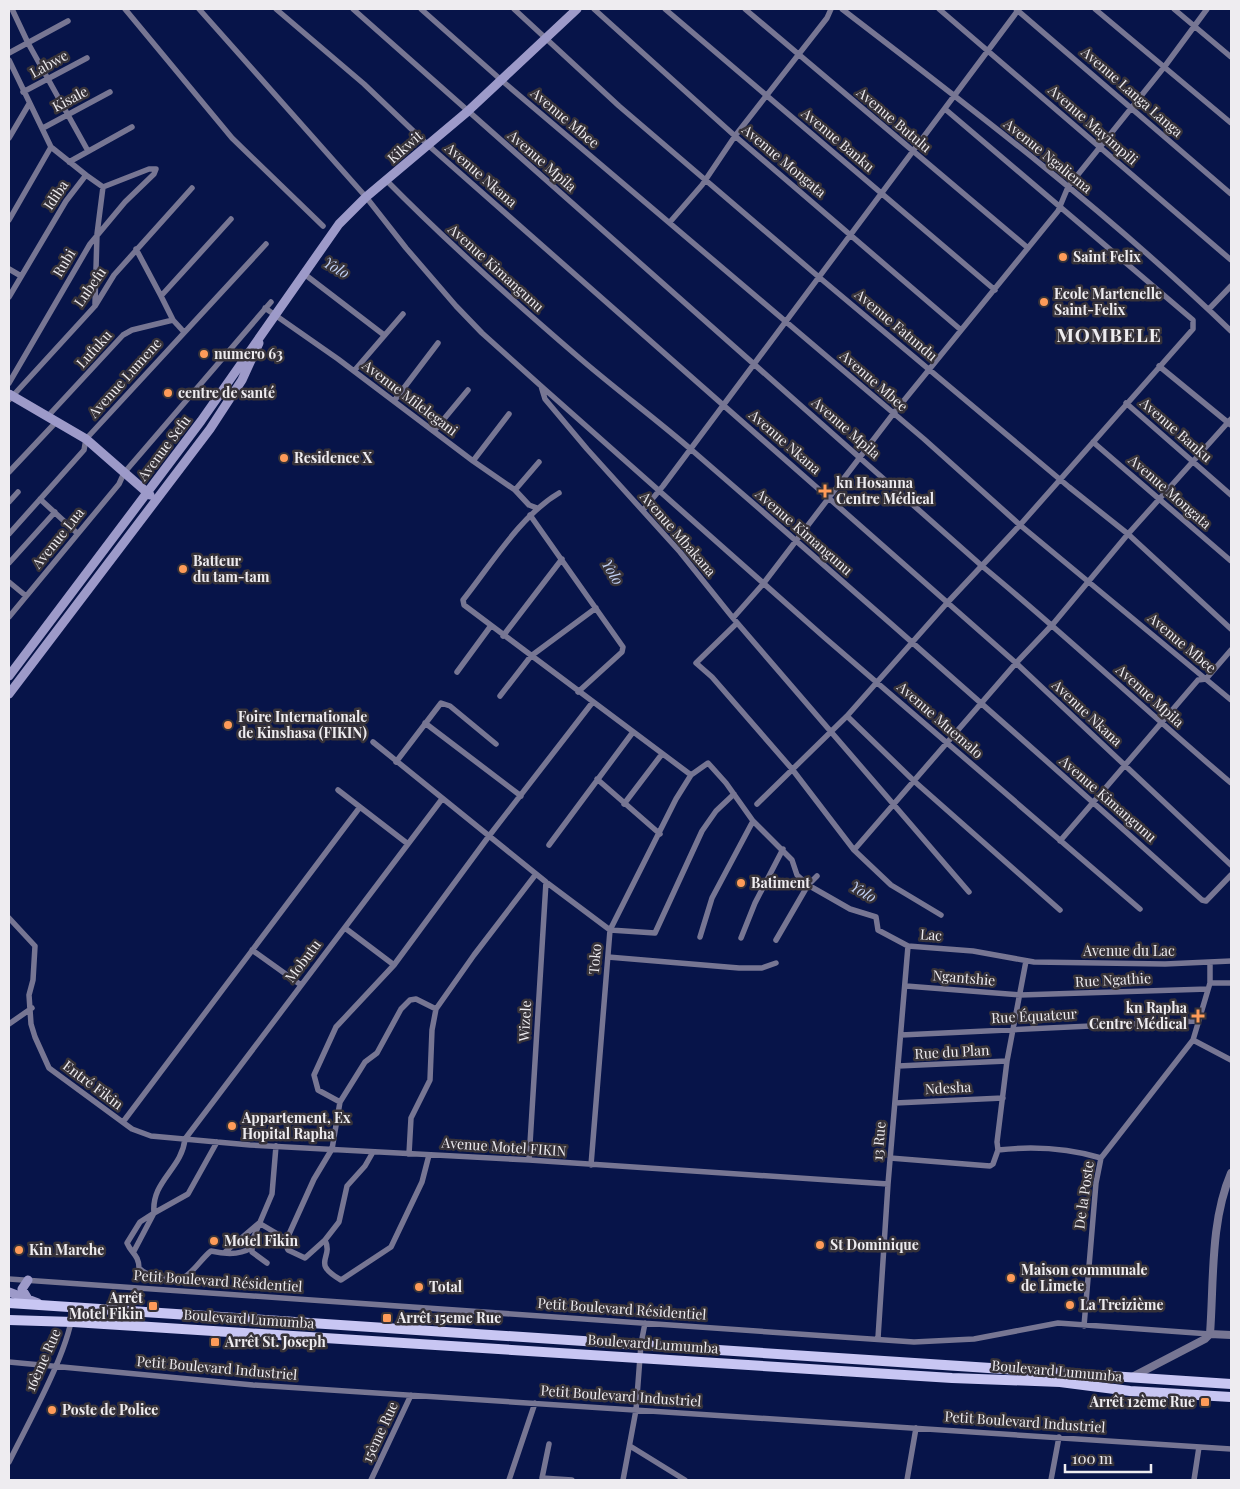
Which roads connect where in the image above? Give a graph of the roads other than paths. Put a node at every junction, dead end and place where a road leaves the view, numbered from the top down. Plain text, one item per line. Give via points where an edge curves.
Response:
1 (12, 9) edge
2 (124, 9) edge
3 (198, 9) edge
4 (276, 9) edge
5 (353, 9) edge
6 (422, 9) edge
7 (514, 9) edge
8 (577, 9) edge
9 (594, 9) edge
10 (665, 9) edge
11 (745, 9) edge
12 (831, 9) edge
13 (842, 9) edge
14 (939, 9) edge
15 (1018, 9) edge
16 (1095, 9) edge
17 (1174, 9) edge
18 (1207, 9) edge
19 (68, 21) dead end
20 (1194, 26) junction
21 (546, 38) junction
22 (28, 43) junction
23 (988, 50) junction
24 (9, 54) edge
25 (798, 55) junction
26 (87, 58) dead end
27 (1231, 58) edge
28 (9, 60) edge
29 (1165, 66) junction
30 (49, 78) junction
31 (500, 79) junction
32 (24, 92) junction
33 (110, 92) dead end
34 (766, 96) junction
35 (954, 96) junction
36 (29, 104) junction
37 (945, 108) junction
38 (1130, 108) junction
39 (467, 112) junction
40 (67, 115) junction
41 (1231, 124) edge
42 (132, 127) dead end
43 (43, 128) junction
44 (735, 136) junction
45 (9, 138) edge
46 (428, 145) junction
47 (51, 147) junction
48 (1100, 148) junction
49 (88, 151) junction
50 (912, 152) junction
51 (70, 162) junction
52 (86, 175) junction
53 (706, 179) junction
54 (387, 181) junction
55 (103, 187) junction
56 (1068, 187) junction
57 (192, 188) dead end
58 (881, 194) junction
59 (1231, 194) edge
60 (366, 197) junction
61 (1060, 208) junction
62 (9, 220) edge
63 (231, 220) dead end
64 (670, 222) junction
65 (323, 226) dead end
66 (97, 234) junction
67 (850, 234) junction
68 (266, 244) dead end
69 (1028, 248) junction
70 (136, 249) junction
71 (1231, 260) edge
72 (9, 269) edge
73 (304, 273) junction
74 (21, 276) junction
75 (820, 278) junction
76 (1231, 286) edge
77 (996, 290) junction
78 (161, 296) junction
79 (9, 297) edge
80 (271, 302) dead end
81 (95, 306) junction
82 (265, 308) junction
83 (1209, 309) junction
84 (403, 314) dead end
85 (272, 318) junction
86 (173, 320) junction
87 (787, 322) junction
88 (961, 330) junction
89 (1231, 331) edge
90 (184, 332) junction
91 (384, 335) junction
92 (438, 343) dead end
93 (754, 364) junction
94 (1159, 366) junction
95 (354, 371) junction
96 (930, 371) junction
97 (9, 383) edge
98 (541, 386) junction
99 (468, 390) dead end
100 (10, 396) edge
101 (394, 401) junction
102 (1126, 403) junction
103 (723, 404) junction
104 (509, 414) dead end
105 (893, 414) junction
106 (48, 416) junction
107 (57, 421) junction
108 (1230, 422) edge
109 (434, 431) junction
110 (86, 439) junction
111 (1093, 442) junction
112 (691, 449) junction
113 (860, 457) junction
114 (473, 461) junction
115 (539, 462) dead end
116 (1193, 462) junction
117 (9, 472) edge
118 (124, 473) junction
119 (1060, 479) junction
120 (515, 490) junction
121 (659, 491) junction
122 (18, 492) dead end
123 (147, 493) junction
124 (559, 493) dead end
125 (1231, 495) edge
126 (830, 498) junction
127 (40, 499) junction
128 (1159, 499) junction
129 (156, 500) junction
130 (9, 502) edge
131 (537, 508) junction
132 (642, 510) junction
133 (55, 512) junction
134 (530, 515) junction
135 (1020, 525) junction
136 (77, 533) junction
137 (9, 534) edge
138 (1128, 534) junction
139 (794, 541) junction
140 (562, 559) junction
141 (1231, 561) edge
142 (9, 563) edge
143 (982, 566) junction
144 (1089, 581) junction
145 (9, 582) edge
146 (763, 584) junction
147 (26, 596) junction
148 (947, 603) junction
149 (596, 608) junction
150 (9, 617) edge
151 (735, 621) junction
152 (1053, 624) junction
153 (490, 627) junction
154 (1231, 629) edge
155 (503, 636) junction
156 (913, 643) junction
157 (1231, 650) edge
158 (531, 656) junction
159 (1016, 664) junction
160 (458, 672) dead end
161 (9, 675) edge
162 (1206, 679) junction
163 (877, 682) junction
164 (578, 692) junction
165 (9, 694) edge
166 (500, 696) dead end
167 (1231, 700) edge
168 (592, 703) junction
169 (983, 703) junction
170 (847, 716) junction
171 (1160, 722) junction
172 (425, 723) junction
173 (633, 732) junction
174 (830, 732) junction
175 (373, 742) dead end
176 (496, 744) dead end
177 (947, 744) junction
178 (662, 754) junction
179 (396, 762) junction
180 (1124, 764) junction
181 (792, 769) junction
182 (692, 775) junction
183 (597, 779) junction
184 (914, 781) junction
185 (1231, 783) edge
186 (338, 790) dead end
187 (734, 794) junction
188 (521, 796) junction
189 (442, 799) junction
190 (1092, 801) junction
191 (624, 804) junction
192 (757, 804) dead end
193 (893, 806) junction
194 (360, 807) junction
195 (753, 821) junction
196 (660, 834) junction
197 (489, 836) junction
198 (1060, 841) junction
199 (408, 844) junction
200 (549, 845) dead end
201 (783, 849) junction
202 (854, 850) junction
203 (1231, 865) edge
204 (536, 874) junction
205 (816, 876) dead end
206 (1231, 876) edge
207 (546, 882) junction
208 (808, 885) junction
209 (969, 892) dead end
210 (1140, 909) dead end
211 (1060, 910) dead end
212 (941, 915) dead end
213 (9, 918) edge
214 (345, 928) junction
215 (610, 930) junction
216 (700, 937) dead end
217 (741, 938) dead end
218 (776, 940) dead end
219 (908, 946) junction
220 (252, 950) junction
221 (608, 957) junction
222 (1026, 961) junction
223 (1231, 961) edge
224 (776, 963) dead end
225 (1210, 963) junction
226 (394, 965) junction
227 (1231, 983) edge
228 (301, 985) junction
229 (906, 986) junction
230 (1209, 986) junction
231 (1020, 995) junction
232 (32, 1008) junction
233 (436, 1009) junction
234 (1198, 1021) junction
235 (9, 1024) edge
236 (1013, 1029) junction
237 (901, 1035) junction
238 (1193, 1040) junction
239 (1231, 1060) edge
240 (1007, 1061) junction
241 (898, 1066) junction
242 (1002, 1098) junction
243 (340, 1102) junction
244 (895, 1103) junction
245 (123, 1122) junction
246 (185, 1139) junction
247 (217, 1142) junction
248 (276, 1146) junction
249 (332, 1149) junction
250 (998, 1150) junction
251 (373, 1152) junction
252 (409, 1154) junction
253 (428, 1155) junction
254 (890, 1158) junction
255 (1101, 1158) junction
256 (529, 1160) junction
257 (591, 1165) junction
258 (1231, 1173) edge
259 (888, 1184) junction
260 (154, 1213) junction
261 (259, 1223) junction
262 (286, 1239) junction
263 (325, 1240) junction
264 (251, 1248) junction
265 (134, 1251) junction
266 (223, 1254) junction
267 (267, 1263) dead end
268 (9, 1279) edge
269 (28, 1280) junction
270 (9, 1292) edge
271 (28, 1300) junction
272 (9, 1303) edge
273 (45, 1306) junction
274 (73, 1308) junction
275 (9, 1320) edge
276 (73, 1322) junction
277 (645, 1323) junction
278 (1084, 1326) junction
279 (1210, 1334) junction
280 (1231, 1335) edge
281 (878, 1338) junction
282 (641, 1344) junction
283 (639, 1357) junction
284 (9, 1362) edge
285 (55, 1365) junction
286 (1132, 1377) junction
287 (1231, 1384) edge
288 (411, 1395) junction
289 (1231, 1397) edge
290 (534, 1403) junction
291 (636, 1410) junction
292 (916, 1428) junction
293 (1059, 1437) junction
294 (549, 1444) dead end
295 (630, 1446) junction
296 (1199, 1447) junction
297 (1231, 1449) edge
298 (9, 1462) edge
299 (371, 1480) edge
300 (509, 1480) edge
301 (549, 1480) edge
302 (572, 1480) edge
303 (623, 1480) edge
304 (685, 1480) edge
305 (906, 1480) edge
306 (1051, 1480) edge
307 (1194, 1480) edge

1 - 22 street
2 - 65 street via 232,138
3 - 60 street, Avenue Mbakana
4 - 46 street, Avenue Nkana via 364,84
5 - 39 street, Avenue Mpila
6 - 31 street, Avenue Mbee
7 - 21 street, Avenue Fatundu
8 - 21 main road, Kikwit
9 - 44 street, Avenue Mongata
10 - 34 street, Avenue Banku
11 - 25 street, Avenue Butulu
12 - 25 street
13 - 35 street, Avenue Ngaliema
14 - 23 street, Avenue Mayimpili
15 - 23 street
15 - 38 street, Avenue Langa Langa
16 - 29 street
17 - 20 street
18 - 20 street
19 - 22 street
20 - 27 street
20 - 29 street
21 - 31 main road, Kikwit
21 - 53 street, Avenue Fatundu via 619,106
22 - 24 street
22 - 30 street
23 - 35 street
23 - 48 street, Avenue Mayimpili
25 - 34 street
25 - 50 street, Avenue Butulu
26 - 30 street, Labwe
28 - 32 street
29 - 38 street
29 - 41 street
30 - 32 street, Labwe
30 - 40 street
31 - 39 main road, Kikwit
31 - 64 street, Avenue Mbee
32 - 36 street
33 - 40 street, Kisale
34 - 44 street
34 - 58 street, Avenue Banku
35 - 37 street
35 - 56 street, Avenue Ngaliema
36 - 43 street
36 - 45 street
37 - 50 street
37 - 61 street
38 - 48 street
38 - 59 street, Avenue Langa Langa
39 - 46 main road, Kikwit
39 - 93 street, Avenue Mpila
40 - 43 street, Kisale
40 - 49 street
42 - 49 street, Idiba
43 - 47 street
44 - 53 street
44 - 67 street, Avenue Mongata
46 - 54 main road, Kikwit
46 - 103 street, Avenue Nkana
47 - 51 street
47 - 62 street
48 - 56 street
48 - 71 street, Avenue Mayimpili
49 - 51 street, Idiba
50 - 58 street
50 - 69 street, Avenue Butulu
51 - 52 street
52 - 55 street, Idiba
52 - 74 street, Idiba via 66,201
53 - 64 street
53 - 75 street, Avenue Fatundu
54 - 60 main road, Kikwit
54 - 112 street, Avenue Kimangunu via 440,235 576,355
55 - 66 street
55 - 66 street, Rubi via 156,169
56 - 61 street
56 - 83 street, Avenue Ngaliema
57 - 70 street, Lubefu
58 - 67 street
58 - 77 street, Avenue Banku
60 - 73 main road, Kikwit via 339,224
60 - 98 street, Avenue Mbakana via 456,306
61 - 69 street
61 - 94 street via 1193,320 1193,329
63 - 78 street
64 - 87 street, Avenue Mbee
66 - 81 street
66 - 97 street, Rubi
67 - 75 street
67 - 88 street, Avenue Mongata
68 - 90 street, Avenue Lumene
69 - 77 street
70 - 78 street
70 - 81 street, Lubefu via 107,284
72 - 74 street
73 - 85 main road, Kikwit
73 - 91 street
74 - 79 street, Idiba
75 - 87 street
75 - 96 street, Avenue Fatundu
76 - 83 street
77 - 88 street
78 - 86 street
80 - 82 street, Avenue Lua
81 - 100 street, Lubefu
82 - 85 street, Avenue Milelegani
82 - 118 street, Avenue Lua
83 - 89 street, Avenue Ngaliema
84 - 91 street
85 - 95 street, Avenue Milelegani
85 - 123 main road, Avenue Sefu
85 - 129 main road, Avenue Sefu via 231,400
86 - 90 street
86 - 106 street, Lufuku via 123,335
87 - 93 street
87 - 105 street, Avenue Mbee
88 - 96 street
90 - 110 street, Avenue Lumene
91 - 95 street
92 - 101 street
93 - 103 street
93 - 113 street, Avenue Mpila
94 - 102 street
94 - 108 street
95 - 101 street, Avenue Milelegani
96 - 105 street
96 - 119 street, Avenue Fatundu
98 - 121 street, Avenue Muemalo
98 - 132 street, Avenue Mbakana via 545,399 586,450
99 - 109 street
100 - 106 main road, Avenue Sefu
101 - 109 street, Avenue Milelegani
102 - 111 street
102 - 116 street, Avenue Banku
103 - 112 street
103 - 126 street, Avenue Nkana
104 - 114 street
105 - 113 street
105 - 135 street, Avenue Mbee
106 - 107 main road, Avenue Sefu
107 - 110 main road, Avenue Sefu
107 - 117 street
108 - 116 street
109 - 114 street, Avenue Milelegani
110 - 118 main road, Avenue Sefu
110 - 127 street, Avenue Lumene via 84,450
111 - 119 street
111 - 128 street, Avenue Mongata
112 - 121 street
112 - 139 street, Avenue Kimangunu
113 - 126 street
113 - 143 street, Avenue Mpila
114 - 120 street, Avenue Milelegani
115 - 120 street
116 - 125 street, Avenue Banku
116 - 128 street
118 - 123 main road, Avenue Sefu
118 - 136 street, Avenue Lua via 119,484
119 - 135 street
119 - 138 street, Avenue Fatundu
120 - 131 street, Avenue Milelegani via 529,505
121 - 132 street
121 - 146 street, Avenue Muemalo
122 - 130 street
123 - 129 main road, Avenue Sefu
123 - 161 main road, Avenue Sefu
124 - 131 street
126 - 139 street
126 - 148 street, Avenue Nkana
127 - 133 street
127 - 137 street, Avenue Lumene
128 - 138 street
128 - 141 street, Avenue Mongata
129 - 165 main road, Avenue Sefu
131 - 134 street
132 - 151 street, Avenue Mbakana
133 - 136 street
133 - 142 street
134 - 140 street
134 - 153 street via 463,600 464,605
135 - 143 street
135 - 144 street, Avenue Mbee
136 - 147 street, Avenue Lua
138 - 144 street
138 - 154 street, Avenue Fatundu
139 - 146 street
139 - 156 street, Avenue Kimangunu
140 - 149 street
140 - 155 street
143 - 148 street
143 - 152 street, Avenue Mpila
144 - 152 street
144 - 162 street, Avenue Mbee
145 - 147 street
146 - 151 street
146 - 163 street, Avenue Muemalo
147 - 150 street, Avenue Lua
148 - 156 street
148 - 159 street, Avenue Nkana
149 - 158 street
149 - 164 street via 623,650
151 - 174 street, Avenue Mbakana
151 - 181 street via 696,663
152 - 159 street
152 - 171 street, Avenue Mpila
153 - 155 street
153 - 160 street
155 - 158 street
156 - 163 street
156 - 169 street, Avenue Kimangunu
157 - 162 street
158 - 164 street
158 - 166 street
159 - 169 street
159 - 180 street, Avenue Nkana
162 - 167 street, Avenue Mbee
162 - 171 street via 1198,680
163 - 170 street
163 - 177 street, Avenue Muemalo
164 - 168 street
168 - 173 street
168 - 188 street
169 - 177 street
169 - 190 street, Avenue Kimangunu
170 - 174 street
170 - 184 street
171 - 180 street
171 - 185 street, Avenue Mpila
172 - 176 street via 438,704 445,703
172 - 179 street
172 - 188 street
173 - 178 street
173 - 183 street
174 - 181 street
174 - 193 street, Avenue Mbakana
175 - 179 street
177 - 184 street
177 - 198 street, Avenue Muemalo
178 - 182 street
178 - 191 street
179 - 189 street
180 - 190 street
180 - 203 street, Avenue Nkana
181 - 192 street
181 - 202 street
182 - 187 street via 708,763
182 - 196 street, Toko via 676,799
183 - 191 street
183 - 200 street
184 - 193 street
184 - 211 street
186 - 194 street
187 - 195 street
187 - 215 street via 702,831 655,933
188 - 197 street
189 - 197 street
189 - 199 street, Mobutu
190 - 198 street
190 - 206 street, Avenue Kimangunu via 1204,901
191 - 196 street
193 - 202 street
193 - 209 street, Avenue Mbakana
194 - 199 street
194 - 220 street
195 - 201 street
195 - 216 street via 712,898
196 - 215 street, Toko
197 - 204 street
197 - 226 street
198 - 210 street, Avenue Muemalo
199 - 214 street, Mobutu
201 - 208 street via 792,860 796,875
201 - 217 street
202 - 212 street via 891,885
204 - 207 street
204 - 233 street
205 - 208 street
207 - 215 street
207 - 256 street, Wizele
208 - 218 street
208 - 219 street, Lac via 850,909 876,917 878,930
213 - 232 street via 36,946 29,995
214 - 226 street
214 - 228 street, Mobutu
215 - 221 street, Toko
219 - 222 street, Lac via 973,951
219 - 229 street, 13 Rue
220 - 228 street
220 - 245 street
221 - 224 street via 739,968 762,968
221 - 257 street, Toko
222 - 225 street, Avenue du Lac
222 - 231 street
223 - 225 street, Avenue du Lac
225 - 230 street, De la Poste
226 - 243 street via 336,1027 314,1075 318,1090
227 - 230 street
228 - 246 street, Mobutu
229 - 231 street, Ngantshie
229 - 237 street, 13 Rue
230 - 231 street, Rue Ngathie
230 - 234 street, De la Poste
231 - 236 street
232 - 235 street
232 - 245 street, Entré Fikin via 31,1024 49,1068
233 - 243 street via 416,999 410,1000 377,1053 365,1062
233 - 252 street via 430,1080 411,1118
234 - 236 street, Rue Équateur
234 - 238 street, De la Poste
236 - 237 street, Rue Équateur
236 - 240 street
237 - 241 street, 13 Rue
238 - 239 street
238 - 255 street, De la Poste
240 - 241 street, Rue du Plan
240 - 242 street
241 - 244 street, 13 Rue
242 - 244 street, Ndesha
242 - 250 street
243 - 249 street
244 - 254 street, 13 Rue
245 - 246 street, Avenue Motel FIKIN via 151,1136
246 - 247 street, Avenue Motel FIKIN
246 - 260 street via 182,1154 155,1193
247 - 248 street, Avenue Motel FIKIN
247 - 260 street via 188,1194
248 - 249 street, Avenue Motel FIKIN
248 - 261 street via 272,1194
249 - 251 street, Avenue Motel FIKIN
249 - 262 street
250 - 254 street via 990,1166
250 - 255 street via 1032,1147 1079,1151
251 - 252 street, Avenue Motel FIKIN
251 - 263 street via 347,1186 339,1222
252 - 253 street, Avenue Motel FIKIN
253 - 256 street, Avenue Motel FIKIN
253 - 263 street via 422,1182 389,1249 341,1280 326,1270
254 - 259 street, 13 Rue
255 - 278 street, De la Poste
256 - 257 street, Avenue Motel FIKIN
257 - 259 street, Avenue Motel FIKIN
258 - 279 street via 1218,1218
259 - 281 street, 13 Rue
260 - 265 street
260 - 265 street via 140,1222 131,1234 128,1246
261 - 262 street
261 - 264 street
261 - 266 street
262 - 263 street via 288,1250 306,1258
264 - 266 street
264 - 267 street
265 - 266 street via 139,1268 145,1274 171,1279 185,1277 211,1251
268 - 269 street, Petit Boulevard Résidentiel
269 - 271 main road via 22,1289
269 - 277 street, Petit Boulevard Résidentiel
270 - 271 main road
271 - 273 main road
272 - 273 highway, Boulevard Lumumba
273 - 274 highway, Boulevard Lumumba
274 - 276 street
274 - 282 highway, Boulevard Lumumba
275 - 276 highway, Boulevard Lumumba
276 - 283 highway, Boulevard Lumumba
276 - 285 street, 16ème Rue
277 - 281 street, Petit Boulevard Résidentiel
277 - 282 street
278 - 279 street, Petit Boulevard Résidentiel
278 - 281 street, Petit Boulevard Résidentiel via 1058,1323 974,1339 933,1342
279 - 280 street, Petit Boulevard Résidentiel
279 - 286 street
282 - 283 street
282 - 286 highway, Boulevard Lumumba
283 - 289 highway, Boulevard Lumumba via 1060,1382 1130,1392
283 - 291 street
284 - 285 street, Petit Boulevard Industriel
285 - 288 street, Petit Boulevard Industriel via 192,1380
285 - 298 street, 16ème Rue
286 - 287 highway, Boulevard Lumumba
288 - 290 street, Petit Boulevard Industriel
288 - 299 street, 15ème Rue
290 - 291 street, Petit Boulevard Industriel
290 - 300 street
291 - 292 street, Petit Boulevard Industriel
291 - 295 street
292 - 293 street, Petit Boulevard Industriel
292 - 305 street
293 - 296 street, Petit Boulevard Industriel
293 - 306 street
294 - 301 street via 541,1476
295 - 303 street
295 - 304 street
296 - 297 street, Petit Boulevard Industriel
296 - 307 street
301 - 302 street

